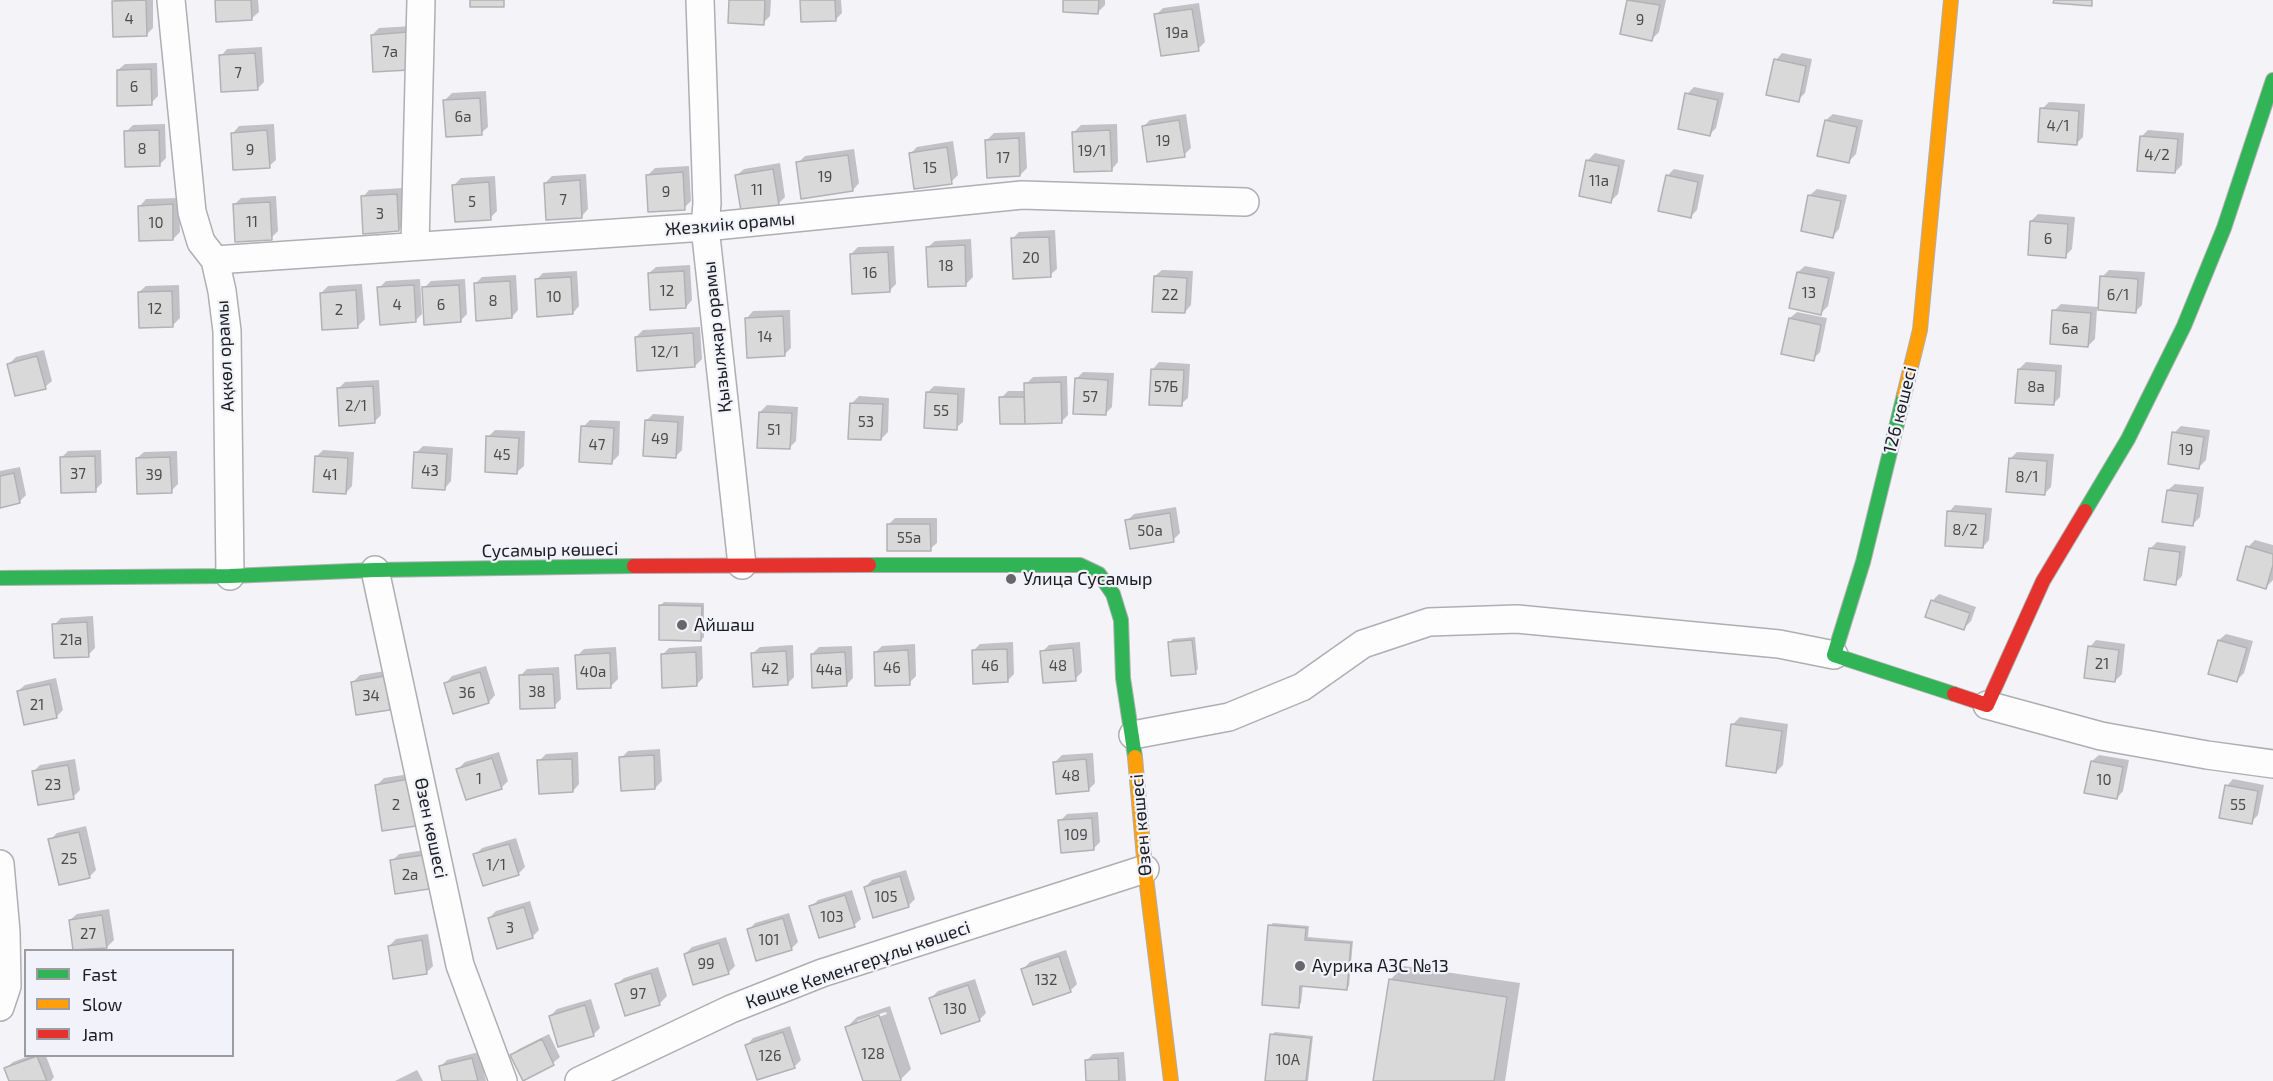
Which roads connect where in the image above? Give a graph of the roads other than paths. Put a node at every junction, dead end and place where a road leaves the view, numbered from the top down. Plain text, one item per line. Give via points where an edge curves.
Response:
1 (171, 0) edge
2 (421, 0) edge
3 (700, 0) edge
4 (1952, 0) edge
5 (2273, 80) edge
6 (1245, 202) dead end
7 (705, 227) junction
8 (415, 245) junction
9 (215, 260) junction
10 (742, 565) junction
11 (375, 570) junction
12 (1099, 574) joint
13 (230, 576) junction
14 (0, 578) edge
15 (1834, 655) junction
16 (1987, 705) junction
17 (1133, 735) junction
18 (2273, 764) edge
19 (0, 864) edge
20 (1145, 869) junction
21 (0, 1007) edge
22 (503, 1081) edge
23 (579, 1081) edge
24 (1171, 1081) edge

1 - 9 street, Ақкөл орамы via 192,212 201,243
2 - 8 street
3 - 7 street, Қызылжар орамы
4 - 15 main road, 126 көшесі via 1920,330 1863,562
5 - 16 main road via 2223,228 2184,326 2128,440 2043,581
6 - 7 street, Жезкиік орамы via 1022,195
7 - 8 street, Жезкиік орамы
7 - 10 street, Қызылжар орамы
8 - 9 street, Жезкиік орамы
9 - 13 street, Ақкөл орамы via 226,331
10 - 11 main road, Сусамыр көшесі
10 - 12 main road, Сусамыр көшесі via 1080,565
11 - 13 main road, Сусамыр көшесі
11 - 22 street, Өзен көшесі via 460,965
12 - 17 main road, Өзен көшесі via 1113,594 1121,620 1124,678
13 - 14 main road, Сусамыр көшесі
15 - 16 main road
15 - 17 street via 1779,644 1517,619 1429,622 1363,644 1302,687 1229,717
16 - 18 street via 2101,736
17 - 20 main road, Өзен көшесі
19 - 21 street via 7,986
20 - 23 street, Көшке Кеменгерұлы көшесі via 822,973 731,1009
20 - 24 main road, Өзен көшесі

